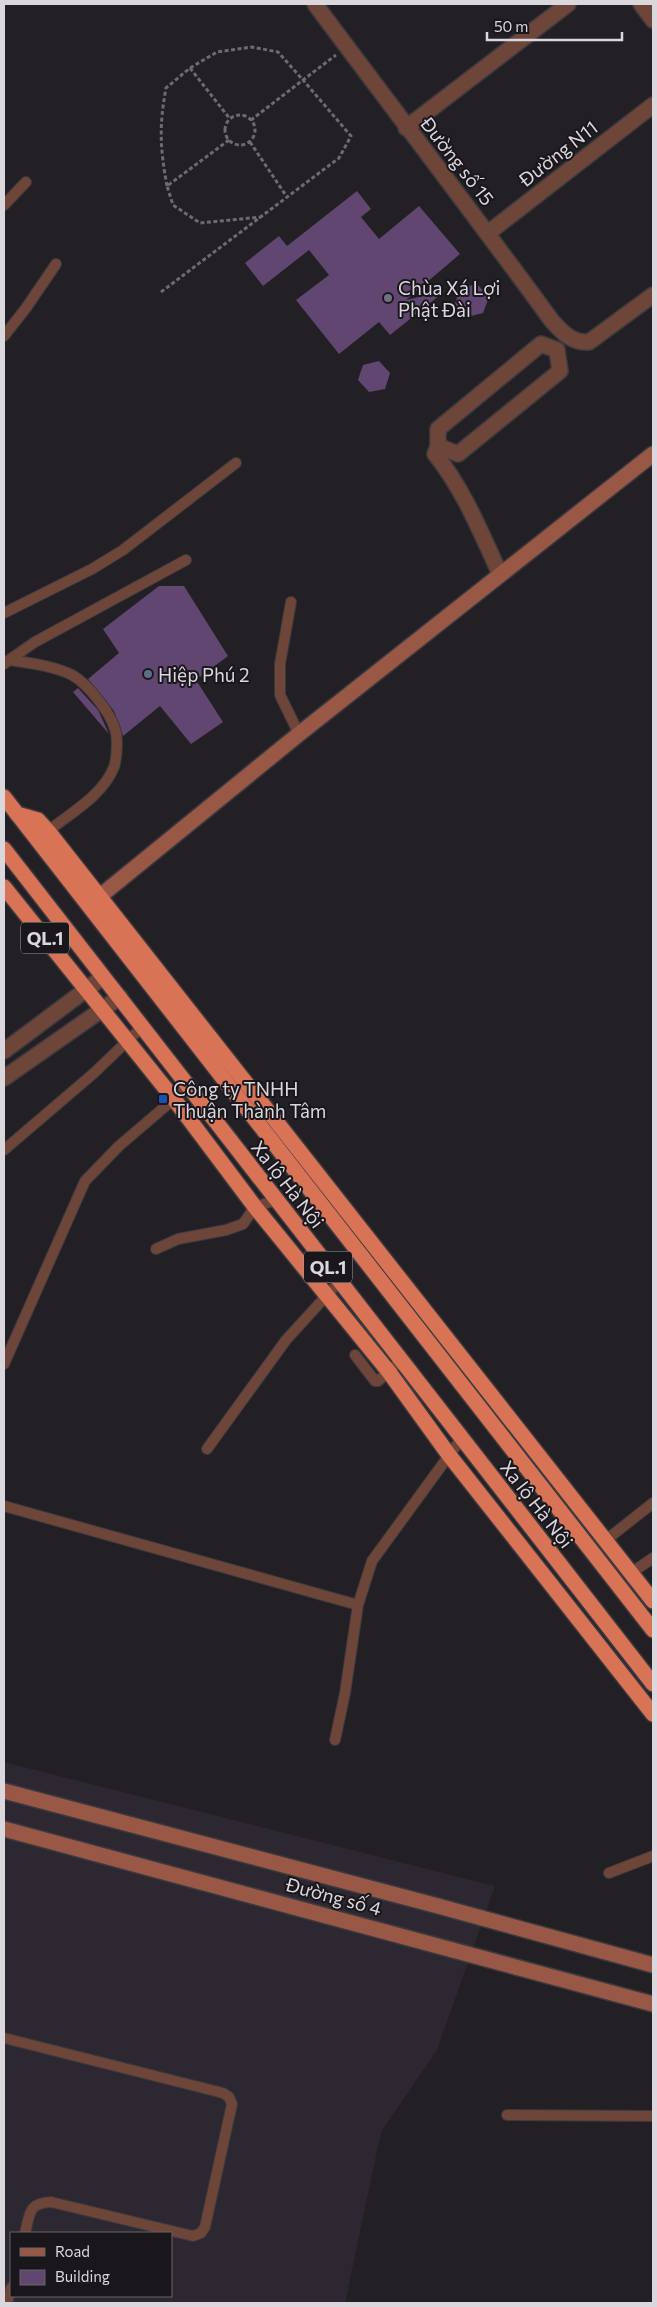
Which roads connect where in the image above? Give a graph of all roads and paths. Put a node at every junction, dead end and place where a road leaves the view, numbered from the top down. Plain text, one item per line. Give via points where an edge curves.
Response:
1 (315, 4) edge
2 (568, 4) edge
3 (641, 4) edge
4 (653, 20) edge
5 (347, 47) junction
6 (190, 68) junction
7 (303, 80) junction
8 (653, 105) edge
9 (230, 119) junction
10 (251, 120) junction
11 (406, 128) junction
12 (229, 140) junction
13 (250, 142) junction
14 (26, 182) dead end
15 (167, 186) junction
16 (287, 197) junction
17 (4, 205) edge
18 (262, 216) junction
19 (488, 233) junction
20 (56, 264) dead end
21 (161, 292) dead end
22 (653, 295) edge
23 (4, 336) edge
24 (572, 340) junction
25 (557, 350) junction
26 (438, 446) junction
27 (653, 454) edge
28 (236, 462) dead end
29 (186, 560) dead end
30 (500, 574) junction
31 (291, 602) dead end
32 (4, 613) edge
33 (6, 662) edge
34 (299, 734) junction
35 (4, 797) edge
36 (17, 814) junction
37 (48, 831) junction
38 (4, 849) edge
39 (4, 887) edge
40 (94, 901) junction
41 (103, 977) junction
42 (87, 989) junction
43 (120, 997) junction
44 (103, 1009) junction
45 (142, 1027) junction
46 (128, 1041) junction
47 (4, 1051) edge
48 (4, 1078) edge
49 (188, 1087) junction
50 (174, 1099) junction
51 (4, 1150) edge
52 (276, 1200) junction
53 (255, 1207) junction
54 (156, 1249) dead end
55 (339, 1282) junction
56 (328, 1295) junction
57 (355, 1355) dead end
58 (400, 1361) junction
59 (4, 1364) edge
60 (389, 1372) junction
61 (461, 1439) junction
62 (207, 1449) dead end
63 (449, 1455) junction
64 (653, 1504) edge
65 (4, 1506) edge
66 (606, 1540) junction
67 (653, 1558) edge
68 (631, 1573) junction
69 (653, 1601) edge
70 (358, 1605) junction
71 (653, 1630) edge
72 (653, 1684) edge
73 (653, 1714) edge
74 (335, 1740) dead end
75 (4, 1791) edge
76 (4, 1829) edge
77 (653, 1856) edge
78 (609, 1873) dead end
79 (653, 1965) edge
80 (653, 2004) edge
81 (4, 2038) edge
82 (507, 2115) dead end
83 (653, 2116) edge
84 (25, 2232) edge

1 - 5 street, Đường số 15
2 - 11 street
3 - 4 street
5 - 7 path
5 - 11 street, Đường số 15
6 - 7 path via 217,52 252,47 278,52
6 - 9 path
6 - 15 path via 166,88 160,121 160,152
7 - 10 path
7 - 16 path via 351,136 339,158
8 - 19 street, Đường N11
9 - 10 path via 241,115
9 - 12 path via 225,129
10 - 13 path via 255,131
11 - 19 street, Đường số 15
12 - 13 path via 239,146
12 - 15 path
13 - 16 path
14 - 17 lane
15 - 18 path via 173,205 200,223
16 - 18 path
18 - 21 path
19 - 24 street, Đường số 15 via 552,321
20 - 23 lane
22 - 24 street via 589,342
24 - 25 street
25 - 26 street via 542,344 534,350 438,429
25 - 26 street via 560,371 458,454
26 - 30 street via 435,454 461,493
27 - 30 street
28 - 32 lane via 123,550
29 - 33 lane via 35,642
30 - 34 street
31 - 34 lane via 280,664 280,695
33 - 37 lane via 71,674 85,683 115,728 114,766 104,783
34 - 40 street
35 - 36 highway, Xa lộ Hà Nội / QL.1
36 - 37 highway, Xa lộ Hà Nội / QL.1 via 38,820
36 - 40 highway, Xa lộ Hà Nội / QL.1
37 - 40 highway, Xa lộ Hà Nội / QL.1
38 - 41 highway, Xa lộ Hà Nội / QL.1
39 - 42 highway, Xa lộ Hà Nội / QL.1
40 - 66 highway, Xa lộ Hà Nội / QL.1
40 - 71 highway, Xa lộ Hà Nội / QL.1
41 - 42 street
41 - 43 highway, Xa lộ Hà Nội / QL.1
42 - 44 highway, Xa lộ Hà Nội / QL.1
42 - 47 street
43 - 44 street
43 - 45 highway, Xa lộ Hà Nội / QL.1
44 - 46 highway, Xa lộ Hà Nội / QL.1
44 - 48 street
45 - 46 lane
45 - 49 highway, Xa lộ Hà Nội / QL.1
46 - 50 highway, Xa lộ Hà Nội / QL.1
46 - 51 lane
49 - 50 lane
49 - 52 highway, Xa lộ Hà Nội / QL.1
50 - 53 highway, Xa lộ Hà Nội / QL.1
50 - 59 lane via 119,1146 85,1181
52 - 53 lane
52 - 55 highway, Xa lộ Hà Nội / QL.1
53 - 54 lane via 243,1224 178,1239
53 - 56 highway, Xa lộ Hà Nội / QL.1
55 - 56 lane
55 - 58 highway, Xa lộ Hà Nội / QL.1
56 - 60 highway, Xa lộ Hà Nội / QL.1
56 - 62 lane via 286,1340
57 - 60 lane via 375,1381
58 - 60 lane
58 - 61 highway, Xa lộ Hà Nội / QL.1
60 - 63 highway, Xa lộ Hà Nội / QL.1
61 - 63 lane
61 - 72 highway, Xa lộ Hà Nội / QL.1
63 - 70 lane via 372,1561
63 - 73 highway, Xa lộ Hà Nội / QL.1
64 - 66 lane
65 - 70 lane
66 - 68 highway, Xa lộ Hà Nội / QL.1
67 - 68 lane
68 - 69 highway, Xa lộ Hà Nội / QL.1
70 - 74 lane
75 - 79 street, Đường số 4
76 - 80 street, Đường số 4
77 - 78 lane
81 - 84 lane via 223,2093 232,2104 201,2233 193,2236 51,2202 39,2203 31,2210
82 - 83 lane

